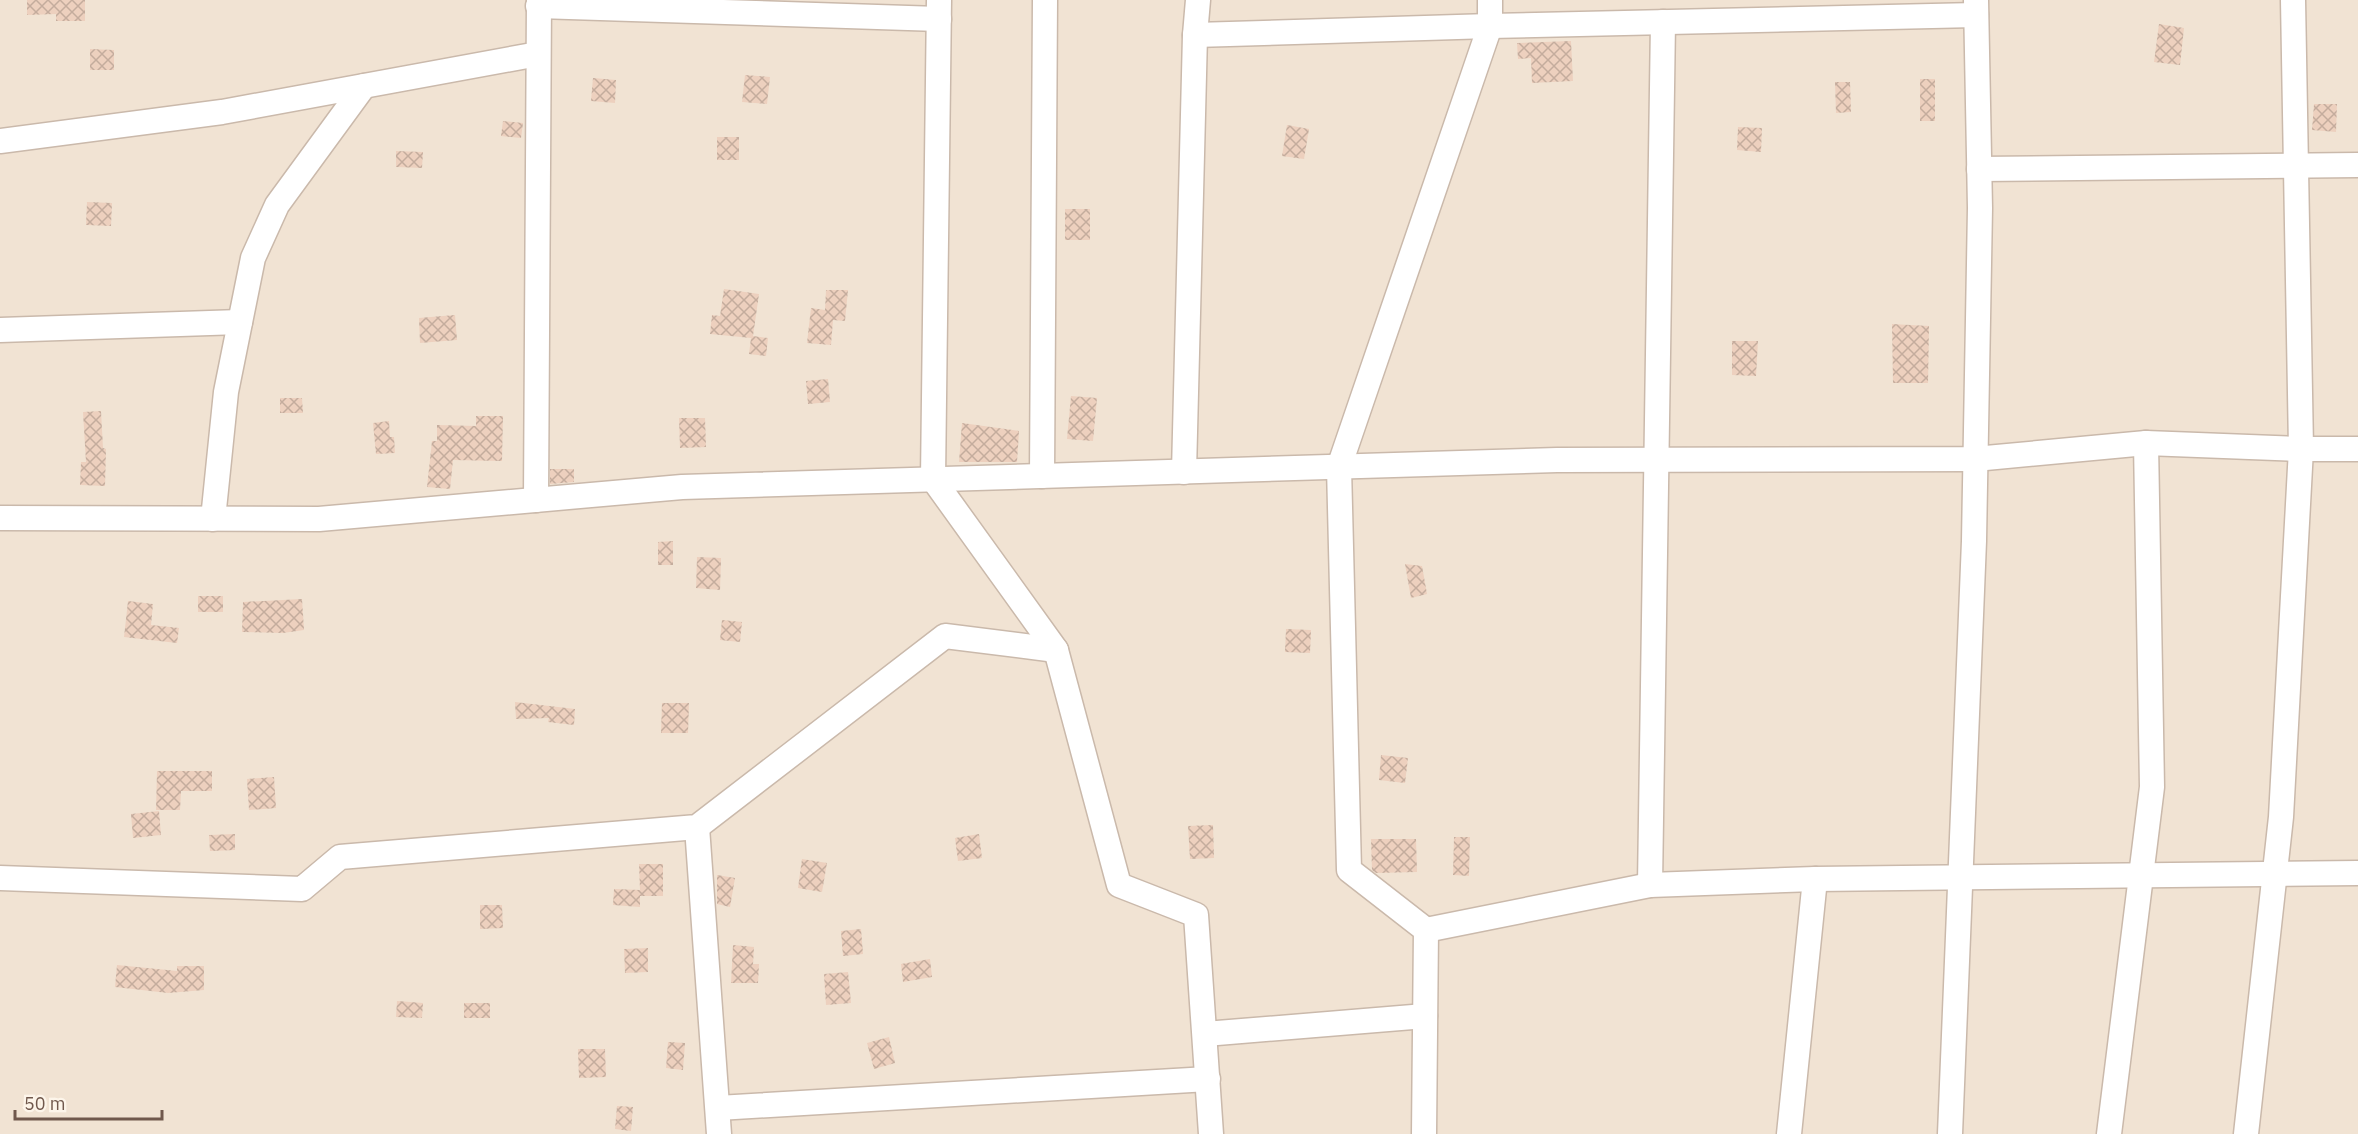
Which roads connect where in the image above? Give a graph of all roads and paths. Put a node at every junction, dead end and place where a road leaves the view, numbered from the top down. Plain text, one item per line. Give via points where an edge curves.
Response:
1 (1045, 0) edge
2 (1198, 0) edge
3 (1490, 0) edge
4 (2293, 0) edge
5 (538, 3) edge
6 (1976, 7) edge
7 (939, 9) edge
8 (1663, 22) junction
9 (1490, 26) junction
10 (1196, 35) junction
11 (538, 54) junction
12 (364, 86) junction
13 (0, 141) edge
14 (2296, 165) junction
15 (2358, 165) edge
16 (1979, 169) junction
17 (240, 322) junction
18 (0, 330) edge
19 (2146, 443) junction
20 (2301, 449) junction
21 (2358, 449) edge
22 (1975, 459) junction
23 (1656, 460) junction
24 (1339, 467) junction
25 (1184, 472) junction
26 (1042, 476) junction
27 (933, 479) junction
28 (536, 500) junction
29 (0, 518) edge
30 (213, 519) junction
31 (1056, 650) junction
32 (697, 827) junction
33 (2358, 873) edge
34 (2275, 874) junction
35 (2141, 876) junction
36 (0, 878) edge
37 (1960, 878) junction
38 (1815, 879) junction
39 (1650, 885) junction
40 (1426, 930) junction
41 (1425, 1016) junction
42 (1204, 1034) junction
43 (1208, 1079) junction
44 (718, 1108) junction
45 (719, 1134) edge
46 (1211, 1134) edge
47 (1425, 1134) edge
48 (1789, 1134) edge
49 (1950, 1134) edge
50 (2109, 1134) edge
51 (2246, 1134) edge

1 - 26 street
2 - 10 street
3 - 9 street
4 - 14 street
5 - 7 street
5 - 11 street
6 - 8 street
6 - 16 street
7 - 27 street
8 - 9 street
8 - 23 street
9 - 10 street
9 - 24 street
10 - 25 street
11 - 12 street
11 - 28 street
12 - 13 street via 222,112
12 - 17 street via 277,205 253,258
14 - 15 street
14 - 16 street
14 - 20 street
16 - 22 street
17 - 18 street
17 - 30 street via 226,392
19 - 20 street
19 - 22 street
19 - 35 street via 2152,787
20 - 21 street
20 - 34 street
22 - 23 street
22 - 37 street
23 - 24 street
23 - 39 street
24 - 25 street
24 - 40 street via 1349,870
25 - 26 street
26 - 27 street
27 - 28 street via 681,487
27 - 31 street
28 - 30 street via 319,519
29 - 30 street
31 - 32 street via 945,636
31 - 42 street via 1119,885 1196,915
32 - 36 street via 340,857 302,890
32 - 44 street
33 - 34 street
34 - 35 street
34 - 51 street
35 - 37 street
35 - 50 street
37 - 38 street
37 - 49 street
38 - 39 street
38 - 48 street
39 - 40 street
40 - 41 street
41 - 42 street
41 - 47 street
42 - 43 street
43 - 44 street
43 - 46 street
44 - 45 street

